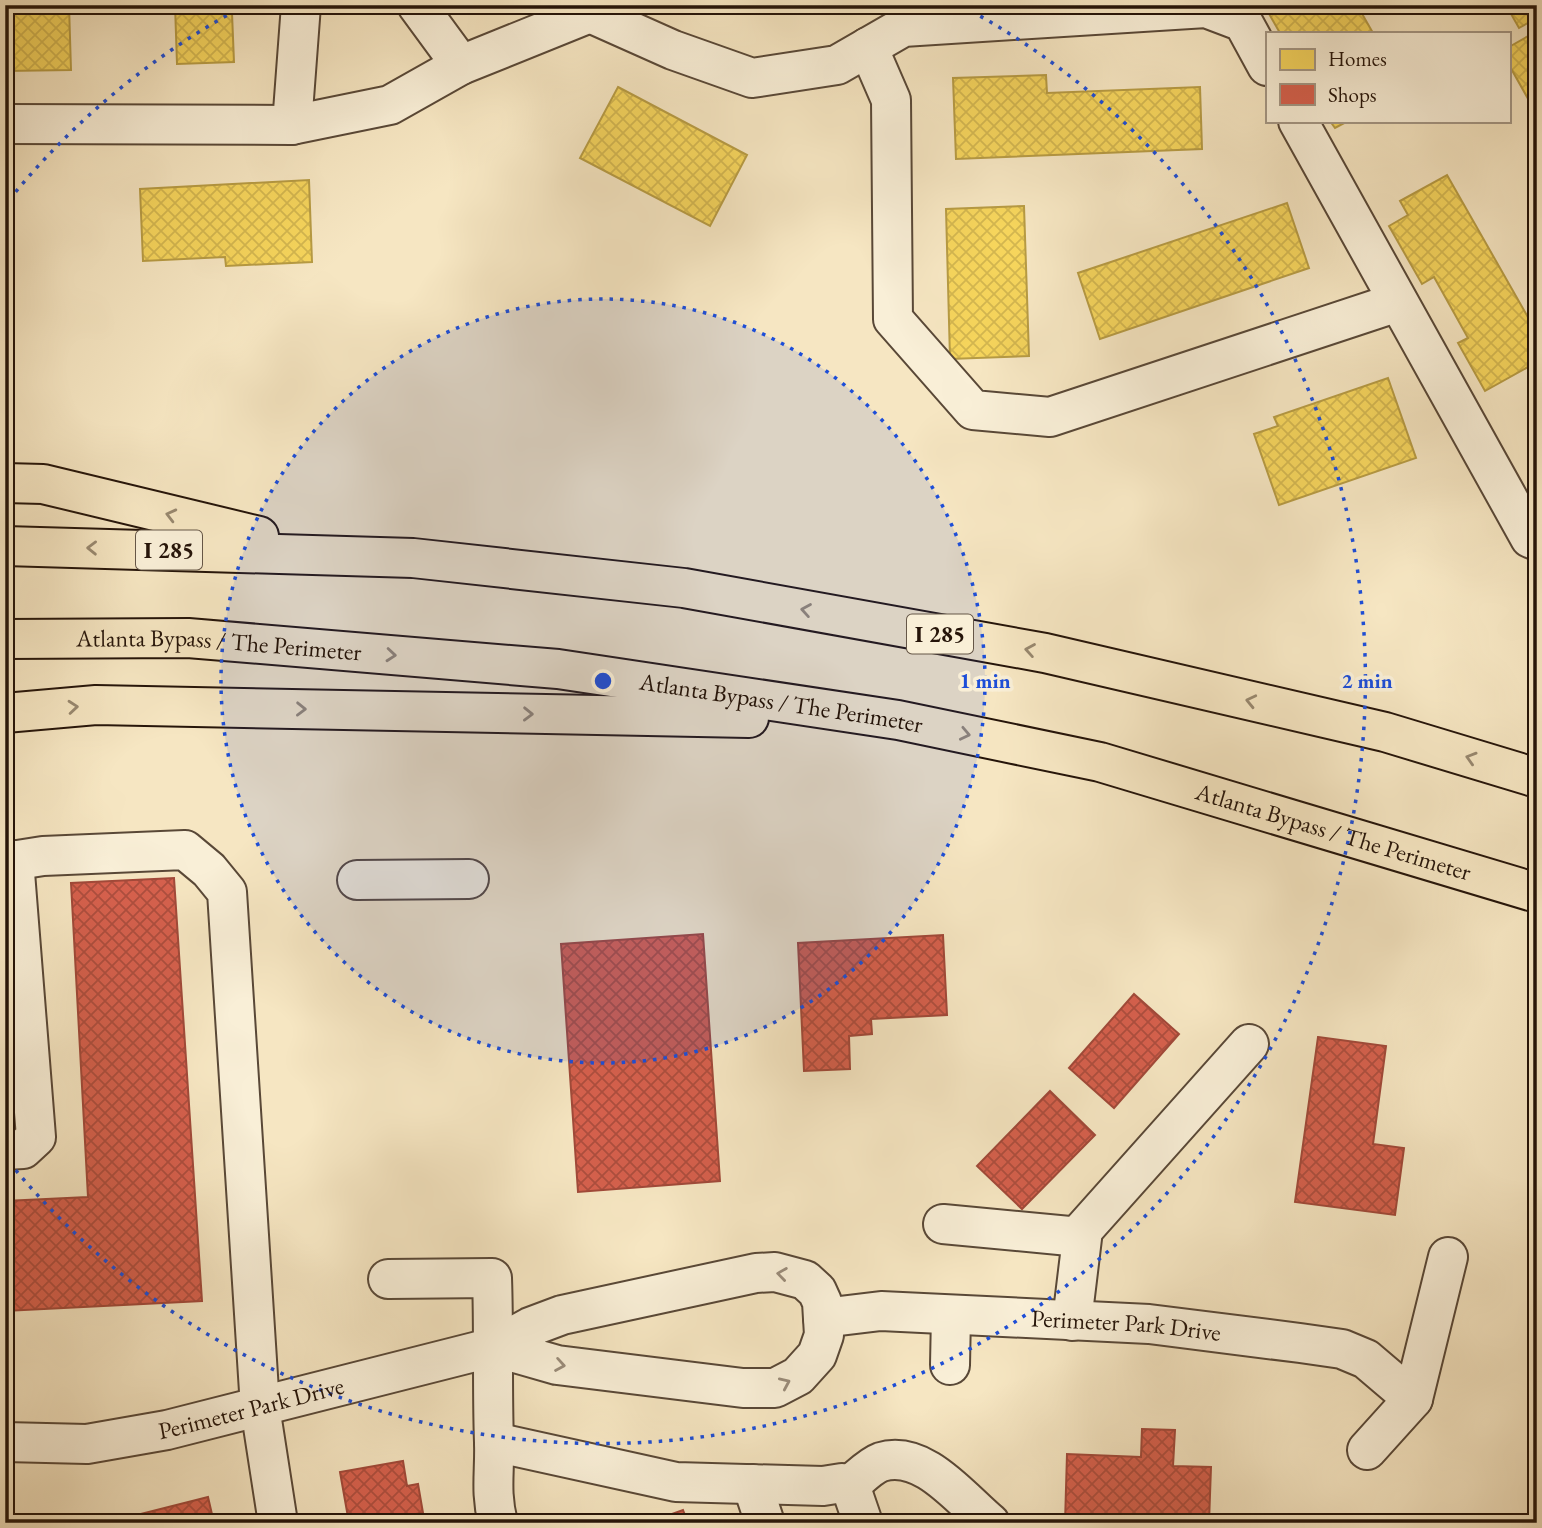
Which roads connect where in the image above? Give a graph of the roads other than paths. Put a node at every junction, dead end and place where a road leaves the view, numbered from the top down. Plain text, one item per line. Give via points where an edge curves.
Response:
1 (301, 5) edge
2 (417, 5) edge
3 (590, 9) edge
4 (868, 47) junction
5 (1266, 64) edge
6 (461, 65) junction
7 (1299, 122) edge
8 (5, 124) edge
9 (292, 125) junction
10 (1398, 302) junction
11 (5, 483) edge
12 (1537, 541) edge
13 (5, 547) edge
14 (332, 554) junction
15 (5, 639) edge
16 (5, 713) edge
17 (898, 720) junction
18 (1537, 778) edge
19 (10, 861) edge
20 (469, 879) dead end
21 (357, 880) dead end
22 (1537, 892) edge
23 (1249, 1044) dead end
24 (5, 1150) edge
25 (943, 1224) dead end
26 (1080, 1237) junction
27 (1448, 1257) dead end
28 (388, 1279) dead end
29 (950, 1315) junction
30 (823, 1318) junction
31 (1072, 1321) junction
32 (494, 1347) junction
33 (950, 1366) dead end
34 (1413, 1399) junction
35 (260, 1407) junction
36 (5, 1442) edge
37 (494, 1442) junction
38 (1367, 1450) dead end
39 (752, 1484) junction
40 (850, 1485) junction
41 (278, 1523) edge
42 (498, 1523) edge
43 (765, 1523) edge
44 (863, 1523) edge
45 (990, 1523) edge

1 - 9 street
2 - 6 street
3 - 4 street via 673,50 752,78 837,65
3 - 6 street
4 - 5 street via 903,27 1206,8 1243,22
4 - 10 street via 891,100 893,319 973,411 1050,416
6 - 9 street via 390,105
7 - 10 street
8 - 9 street
10 - 12 street via 1530,538
14 -> 11 highway via 43,484
14 -> 13 highway, I 285
18 -> 14 highway, I 285 via 1385,732 1045,653 684,588 414,558
15 -> 17 highway, Atlanta Bypass / The Perimeter via 188,638 558,668
16 -> 17 highway via 96,705
17 -> 22 highway, Atlanta Bypass / The Perimeter via 1100,762
19 - 24 street via 36,1137 23,1149
19 - 35 street via 185,850 227,892
20 - 21 street
23 - 26 street
25 - 26 street
26 - 31 street
27 - 34 street
28 - 32 street via 492,1278
29 - 30 street, Perimeter Park Drive via 881,1311
29 - 31 street, Perimeter Park Drive
29 - 33 street
30 -> 32 street, Perimeter Park Drive via 817,1291 805,1280 775,1272 756,1273 562,1315
32 -> 30 street, Perimeter Park Drive via 557,1365 775,1388 798,1376 817,1355 824,1335
31 - 34 street, Perimeter Park Drive via 1149,1324 1342,1349 1366,1359
32 - 35 street, Perimeter Park Drive
32 - 37 street
34 - 38 street
35 - 36 street, Perimeter Park Drive via 88,1444
35 - 41 street
37 - 39 street via 676,1482
37 - 42 street via 492,1497
39 - 40 street
39 - 43 street
40 - 44 street
40 - 45 street via 878,1463 903,1458 922,1466

